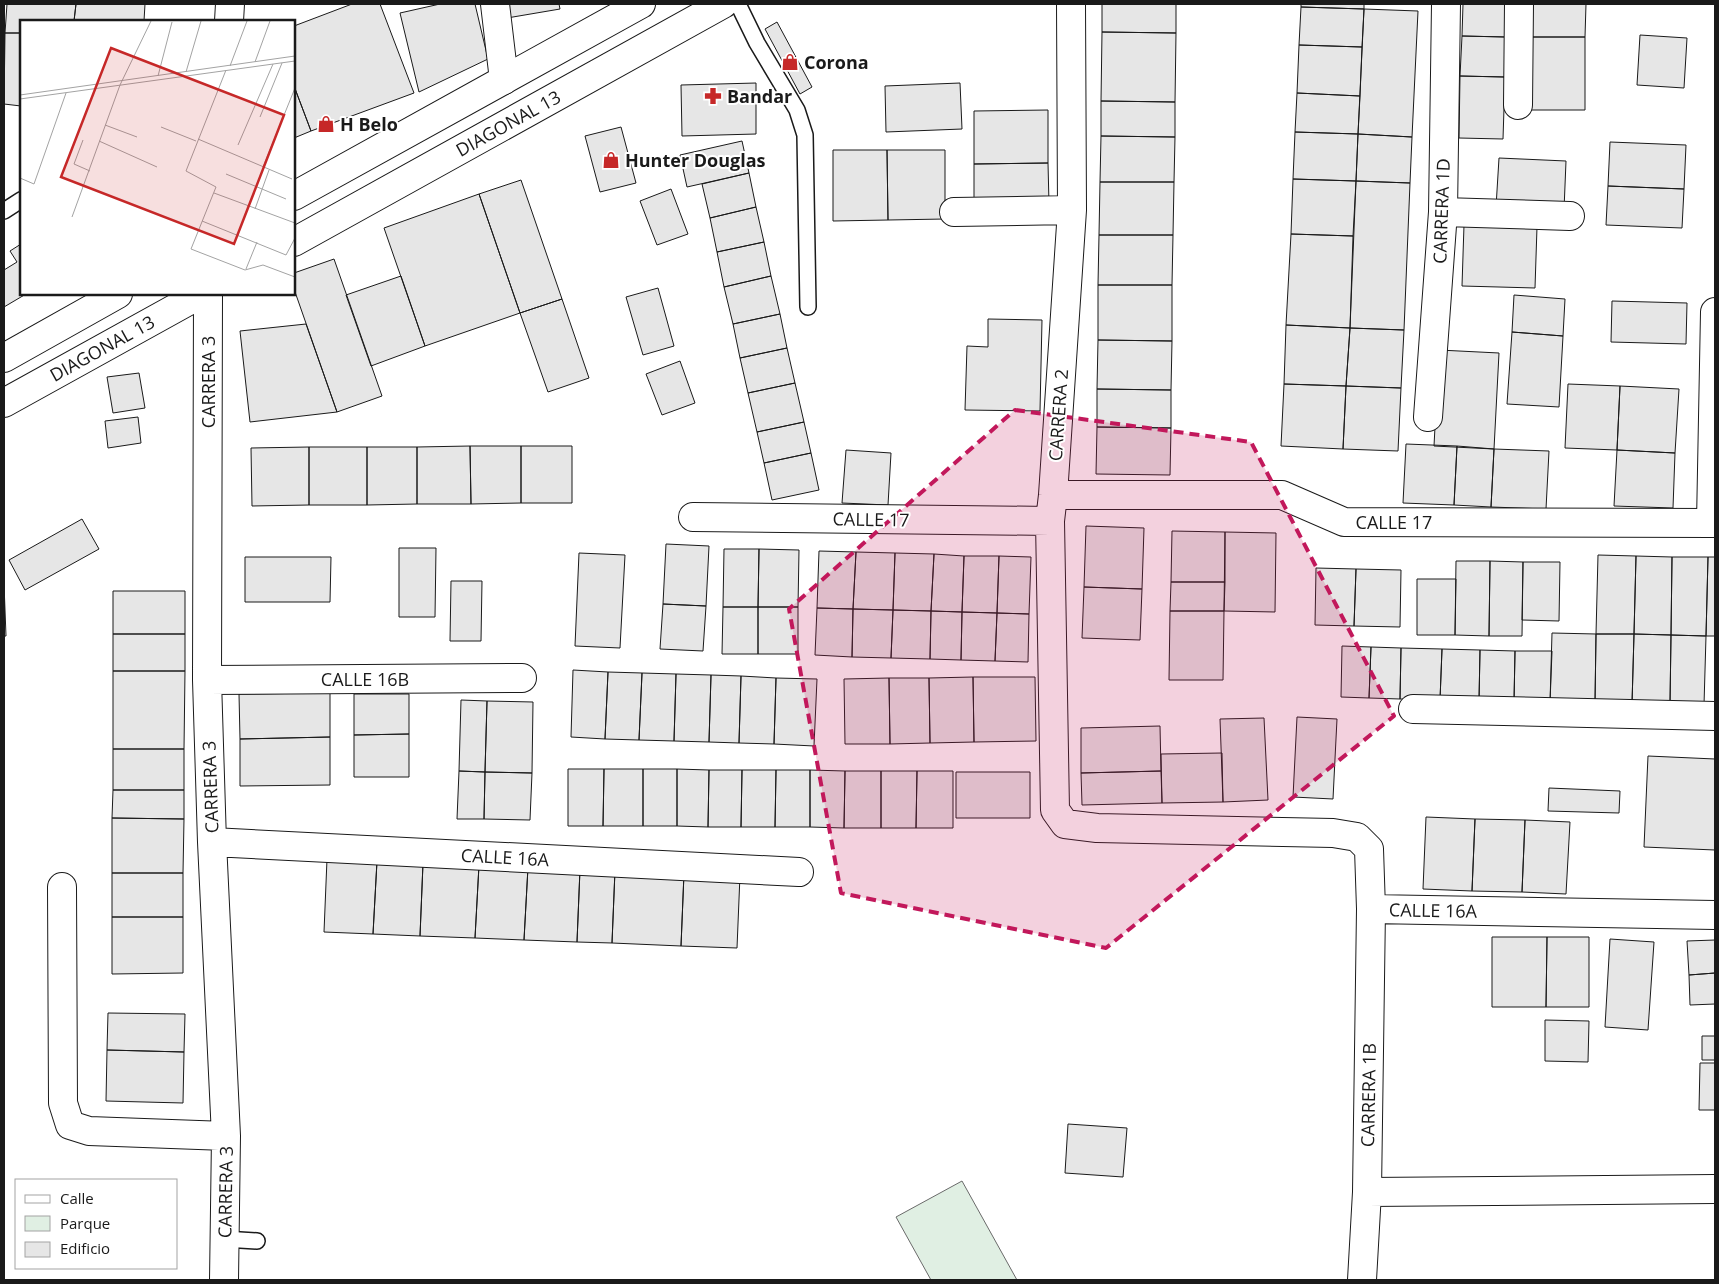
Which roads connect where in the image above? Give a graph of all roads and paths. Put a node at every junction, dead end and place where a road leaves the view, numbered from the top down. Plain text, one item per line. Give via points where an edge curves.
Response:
1 (230, 4) edge
2 (495, 4) edge
3 (642, 4) edge
4 (723, 4) edge
5 (738, 4) edge
6 (1071, 4) edge
7 (1446, 4) edge
8 (1519, 4) edge
9 (229, 20) edge
10 (504, 80) junction
11 (1518, 105) dead end
12 (295, 195) edge
13 (20, 201) edge
14 (1072, 210) junction
15 (4, 211) edge
16 (954, 212) dead end
17 (1443, 212) junction
18 (1570, 216) dead end
19 (295, 241) edge
20 (116, 295) edge
21 (199, 295) edge
22 (208, 295) edge
23 (808, 307) dead end
24 (1715, 312) edge
25 (4, 358) edge
26 (4, 403) edge
27 (1428, 417) dead end
28 (1053, 495) junction
29 (693, 516) dead end
30 (1050, 521) junction
31 (1713, 523) edge
32 (522, 678) dead end
33 (207, 680) junction
34 (1413, 709) dead end
35 (1715, 716) edge
36 (1066, 824) joint
37 (212, 842) junction
38 (799, 872) dead end
39 (62, 887) dead end
40 (1371, 910) junction
41 (1715, 915) edge
42 (226, 1136) junction
43 (1715, 1189) edge
44 (1367, 1192) junction
45 (224, 1239) junction
46 (257, 1241) dead end
47 (224, 1280) edge
48 (1362, 1280) edge

1 - 9 street
2 - 10 street
3 - 10 street
4 - 19 street, DIAGONAL 13
5 - 23 lane via 797,110 805,134
6 - 14 street, CARRERA 2
7 - 17 street, CARRERA 1D
8 - 11 street
10 - 12 street
13 - 15 lane
14 - 16 street
14 - 28 street, CARRERA 2
17 - 18 street
17 - 27 street, CARRERA 1D
20 - 25 street
21 - 26 street, DIAGONAL 13
22 - 33 street, CARRERA 3
24 - 31 street
28 - 30 street, CARRERA 2
28 - 31 street, CALLE 17 via 1282,496 1344,522
29 - 30 street, CALLE 17
30 - 36 street, CARRERA 2 via 1055,810
32 - 33 street, CALLE 16B
33 - 37 street, CARRERA 3
34 - 35 street
36 - 40 street, CALLE 16A via 1098,828 1333,833 1358,837 1369,850
37 - 38 street, CALLE 16A
37 - 42 street, CARRERA 3
39 - 42 street via 63,1103 70,1125 89,1131
40 - 41 street, CALLE 16A
40 - 44 street, CARRERA 1B
42 - 45 street, CARRERA 3
43 - 44 street
44 - 48 street, CARRERA 1B
45 - 46 lane
45 - 47 street, CARRERA 3

